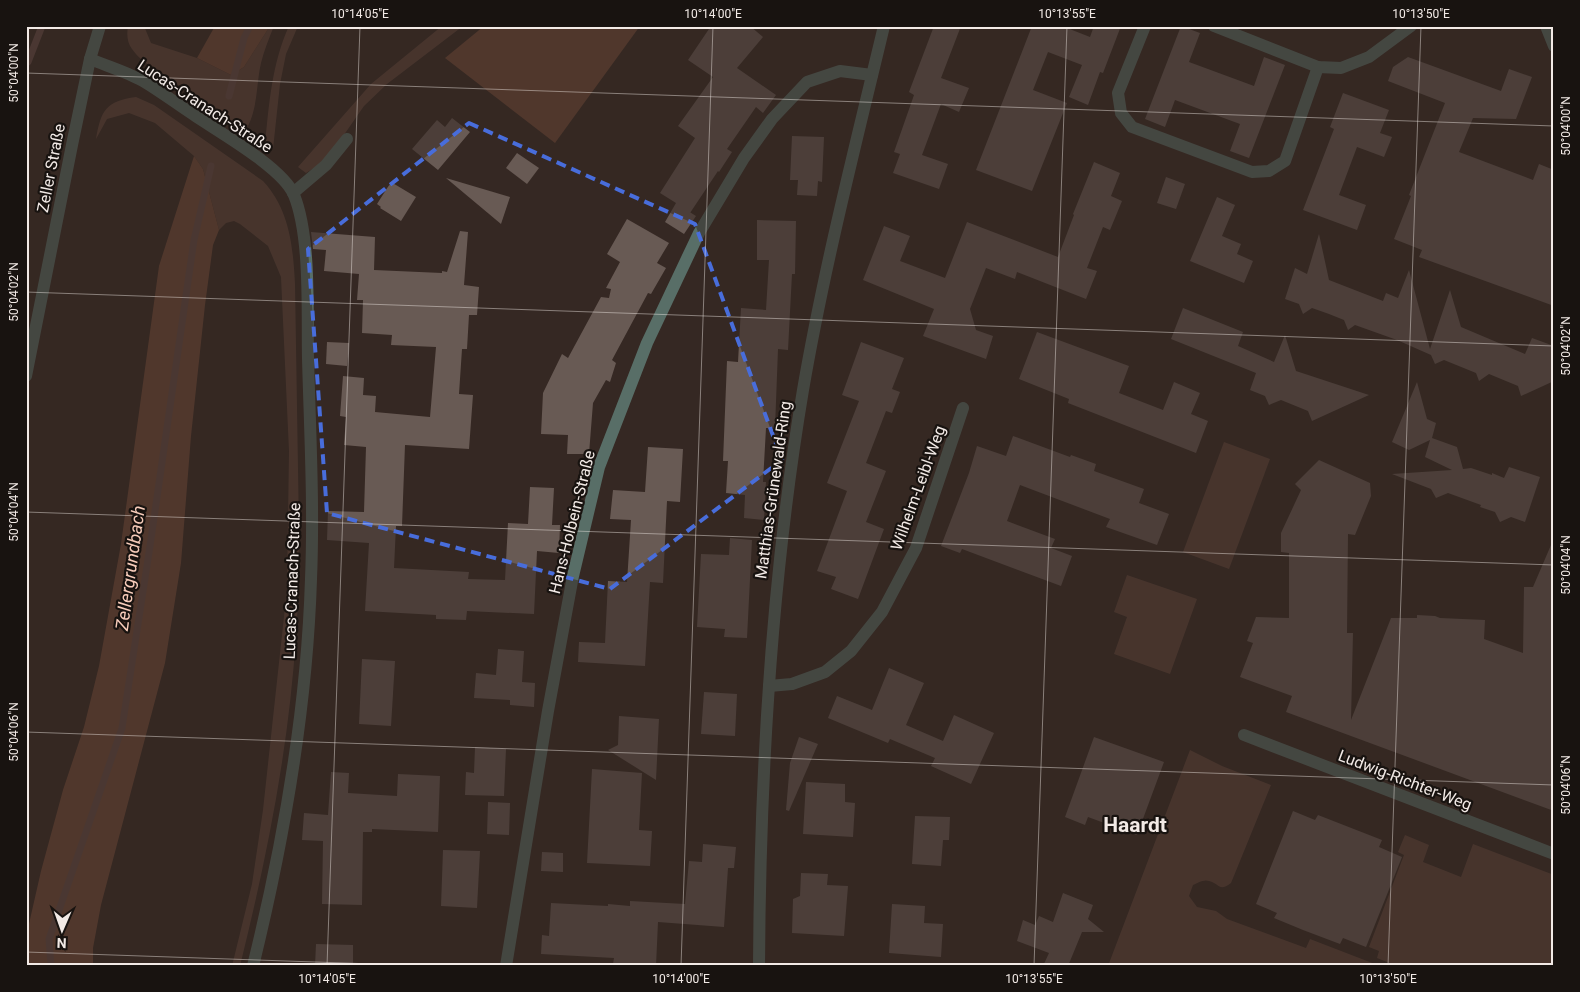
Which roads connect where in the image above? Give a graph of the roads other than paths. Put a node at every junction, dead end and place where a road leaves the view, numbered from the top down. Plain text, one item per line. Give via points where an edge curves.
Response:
1 (100, 26) edge
2 (884, 26) edge
3 (1145, 26) edge
4 (1214, 26) edge
5 (1411, 26) edge
6 (1546, 26) edge
7 (1554, 46) edge
8 (90, 60) junction
9 (1318, 67) junction
10 (872, 75) junction
11 (347, 139) dead end
12 (293, 193) junction
13 (26, 376) edge
14 (963, 408) dead end
15 (769, 686) junction
16 (1244, 735) dead end
17 (1554, 854) edge
18 (254, 966) edge
19 (506, 966) edge
20 (759, 966) edge

1 - 8 street, Zeller Straße
2 - 10 street, Matthias-Grünewald-Ring
3 - 9 street via 1118,93 1121,113 1132,127 1252,172 1269,171 1284,161
4 - 9 street
5 - 9 street via 1369,57 1341,68
6 - 7 street
8 - 12 street, Lucas-Cranach-Straße via 141,80 248,151 278,174
8 - 13 street, Zeller Straße
10 - 15 street, Matthias-Grünewald-Ring via 804,389 774,609
10 - 19 street, Hans-Holbein-Straße via 840,71 807,82 772,119 744,158 699,234 648,343 599,466 573,576
11 - 12 street via 326,165
12 - 18 street, Lucas-Cranach-Straße via 302,228 306,267 312,578 306,667 285,821
14 - 15 street, Wilhelm-Leibl-Weg via 916,548 882,612 851,651 825,672 792,684
15 - 20 street, Matthias-Grünewald-Ring via 759,872
16 - 17 street, Ludwig-Richter-Weg

